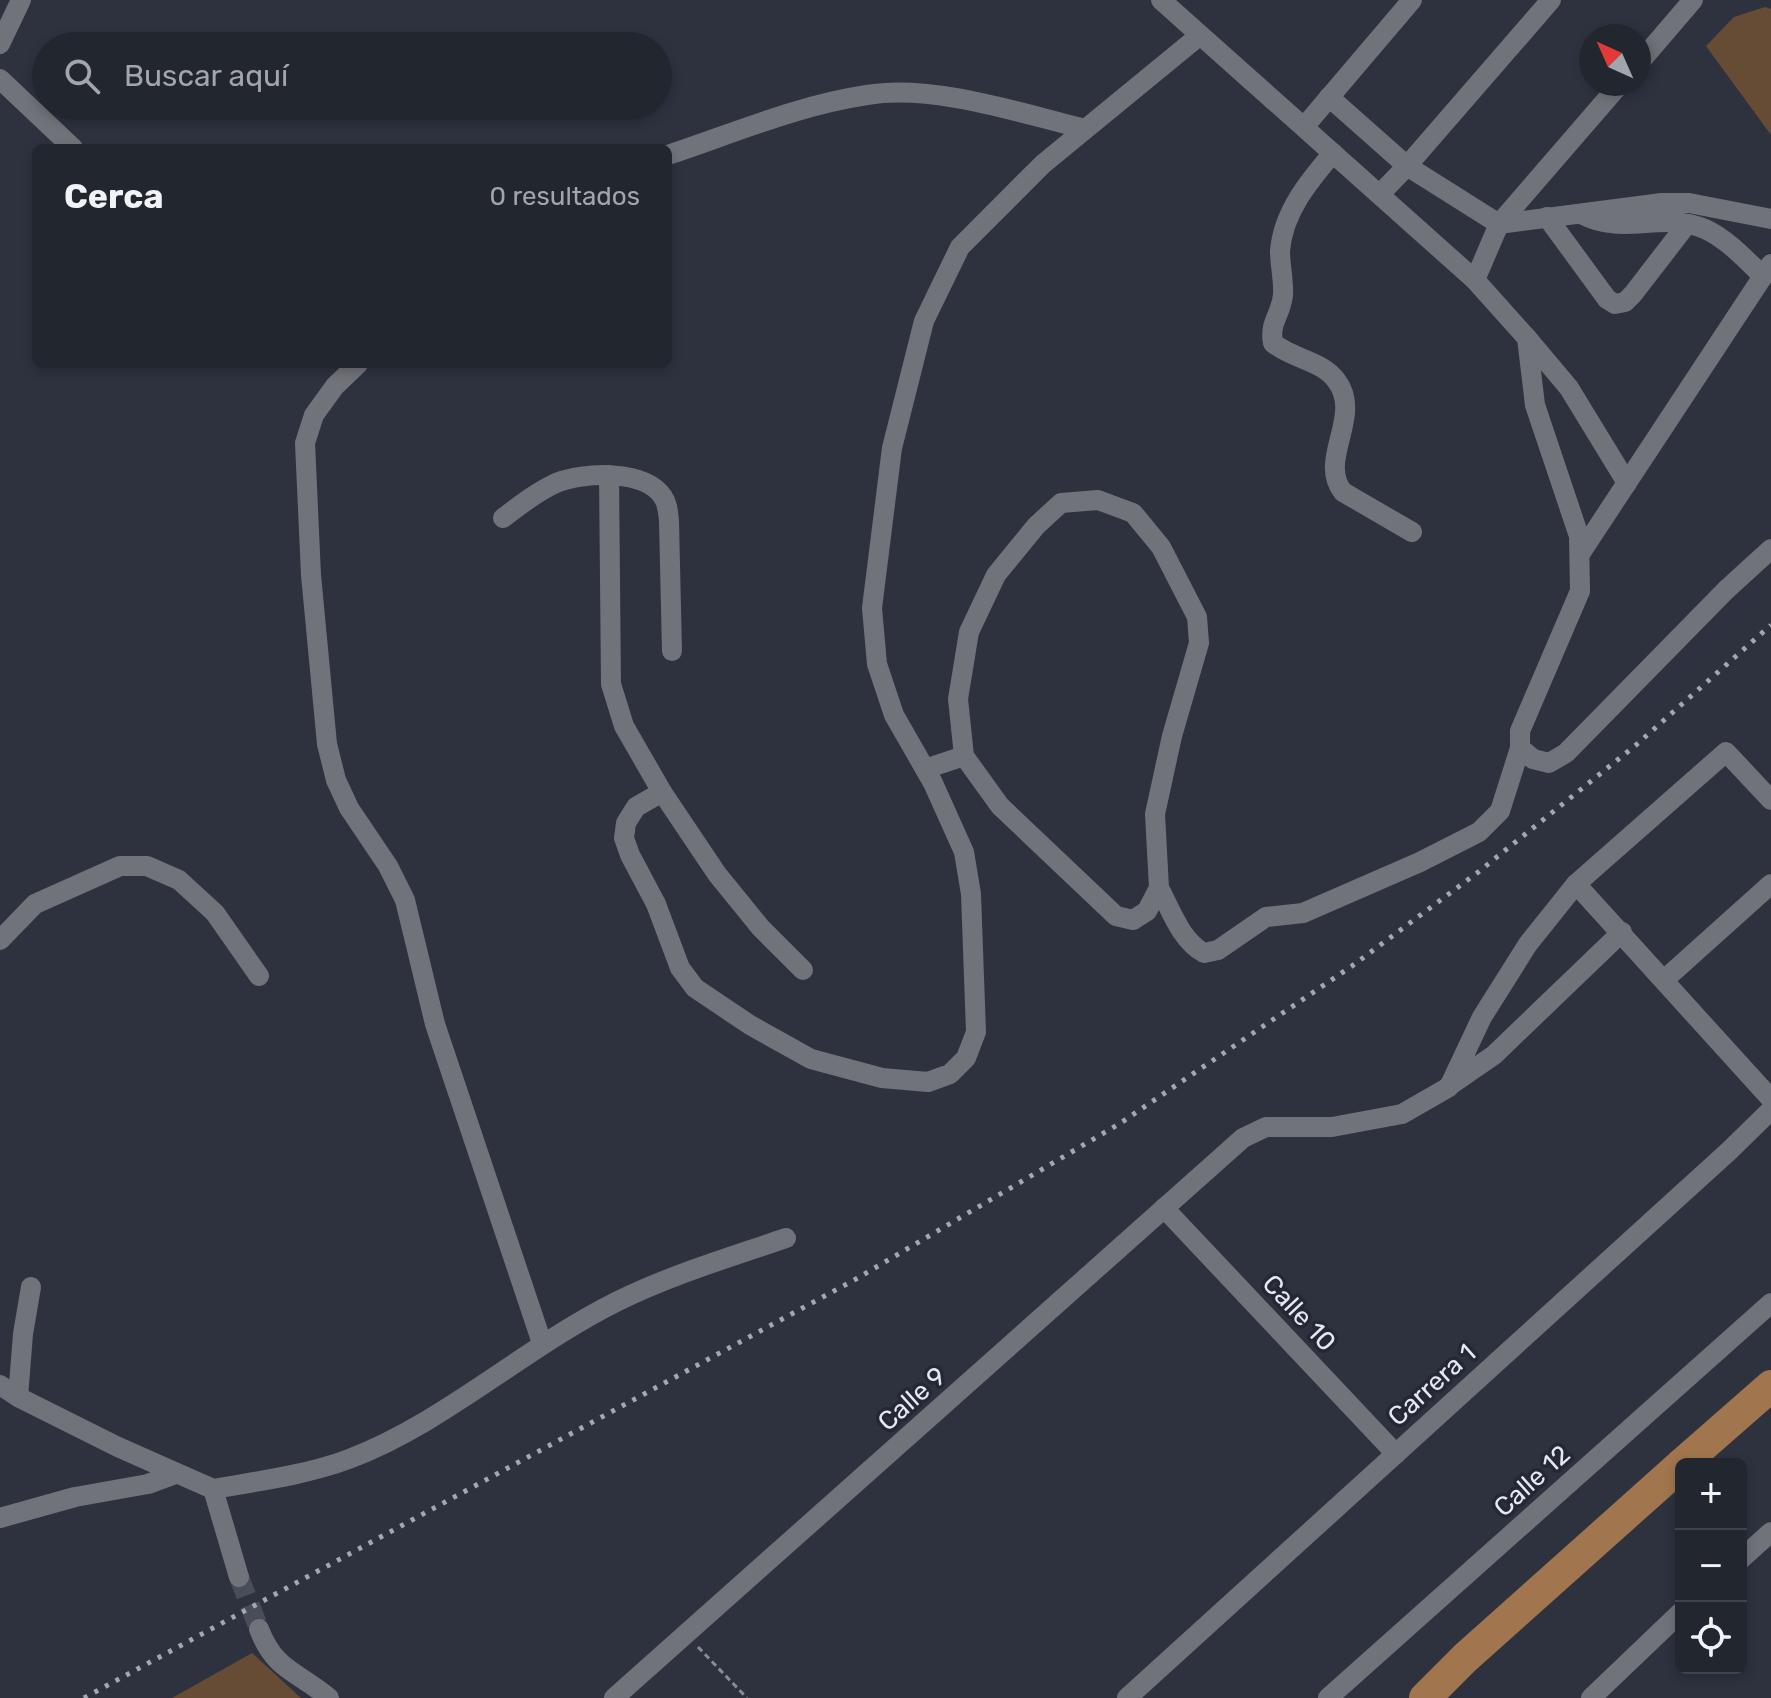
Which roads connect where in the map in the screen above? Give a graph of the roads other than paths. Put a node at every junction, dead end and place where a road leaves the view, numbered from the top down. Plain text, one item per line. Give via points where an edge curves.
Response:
1 (21, 0) edge
2 (1161, 0) edge
3 (1412, 0) edge
4 (1551, 0) edge
5 (1693, 0) edge
6 (1199, 36) junction
7 (0, 44) edge
8 (1651, 49) edge
9 (0, 79) edge
10 (1610, 96) edge
11 (1329, 97) junction
12 (32, 109) edge
13 (43, 120) edge
14 (1304, 127) junction
15 (1085, 129) junction
16 (69, 144) edge
17 (1333, 153) junction
18 (672, 154) edge
19 (1407, 166) junction
20 (1380, 194) junction
21 (1718, 209) junction
22 (1631, 215) junction
23 (1547, 217) junction
24 (1771, 219) edge
25 (1499, 224) junction
26 (1696, 226) junction
27 (1767, 270) edge
28 (1475, 280) junction
29 (1527, 338) junction
30 (354, 368) edge
31 (609, 475) junction
32 (1627, 483) junction
33 (503, 518) dead end
34 (1412, 532) dead end
35 (1771, 549) edge
36 (1580, 554) junction
37 (672, 651) dead end
38 (1520, 748) junction
39 (964, 756) junction
40 (925, 769) junction
41 (662, 792) junction
42 (1771, 800) edge
43 (1576, 884) junction
44 (1771, 884) edge
45 (1159, 888) junction
46 (1622, 932) junction
47 (0, 940) edge
48 (803, 970) dead end
49 (259, 976) dead end
50 (1664, 980) junction
51 (1449, 1087) junction
52 (1771, 1099) edge
53 (1771, 1110) edge
54 (1164, 1208) junction
55 (786, 1238) dead end
56 (31, 1287) dead end
57 (1771, 1303) edge
58 (542, 1343) junction
59 (0, 1385) edge
60 (18, 1397) junction
61 (1396, 1454) junction
62 (175, 1474) junction
63 (213, 1489) junction
64 (0, 1518) edge
65 (1771, 1532) edge
66 (1747, 1554) edge
67 (239, 1577) tunnel mouth
68 (1675, 1618) edge
69 (259, 1629) tunnel mouth
70 (329, 1698) edge
71 (614, 1698) edge
72 (1127, 1698) edge
73 (1328, 1698) edge
74 (1591, 1698) edge

1 - 7 street
2 - 6 street
3 - 11 street
4 - 19 street
5 - 8 street
6 - 14 street
6 - 15 street
9 - 12 street
10 - 25 street
11 - 14 street
11 - 19 street
13 - 16 street
14 - 17 street
15 - 18 street via 971,101 869,94 791,112
15 - 40 street via 960,247 924,321 896,434 872,608 877,664 894,715
17 - 20 street
17 - 34 street via 1296,201 1283,236 1282,305 1271,331 1273,343 1323,368 1343,390 1347,404 1335,482 1343,492
19 - 20 street
19 - 25 street
20 - 28 street
21 - 22 street via 1689,203
21 - 24 street
21 - 26 street
22 - 23 street
22 - 26 street
23 - 25 street
23 - 26 street via 1615,304 1625,302
25 - 28 street
26 - 27 street
27 - 32 street
28 - 29 street
29 - 32 street via 1569,388
29 - 36 street via 1535,405 1579,536
30 - 58 street via 314,415 305,443 327,744 349,808 405,900 435,1024
31 - 33 street via 556,483
31 - 37 street via 651,487 667,504
31 - 41 street via 611,684 624,726
32 - 36 street
35 - 38 street via 1566,753 1549,763
36 - 38 street via 1580,591 1520,731
38 - 45 street via 1500,811 1479,832 1303,913 1266,917 1218,950 1204,953 1193,947
39 - 40 street
39 - 45 street via 1000,806 1116,916 1133,920 1147,911
39 - 45 street via 958,699 969,632 996,575 1061,503 1098,500 1133,513 1161,547 1197,617 1199,643 1155,814
40 - 41 street via 969,872 976,1032 966,1058 950,1074 928,1082 882,1078 811,1059 695,988 680,968 624,838 636,807
41 - 48 street via 717,874
42 - 43 street via 1726,752
43 - 46 street
43 - 51 street via 1505,980
44 - 50 street
46 - 50 street
46 - 51 street via 1494,1055
47 - 49 street via 35,904 120,866 147,866 179,880 215,913
50 - 52 street
51 - 54 street, Calle 9 via 1402,1114 1332,1127 1266,1127 1243,1138
53 - 61 street, Carrera 1
54 - 61 street, Calle 10
54 - 71 street, Calle 9
55 - 58 street via 664,1280
56 - 60 street
57 - 73 street, Calle 12
58 - 63 street via 434,1416 350,1459 283,1478
59 - 60 street
60 - 62 street
61 - 72 street, Carrera 1
62 - 63 street
62 - 64 street
63 - 67 street
65 - 66 street
68 - 74 street
69 - 70 street via 276,1661

